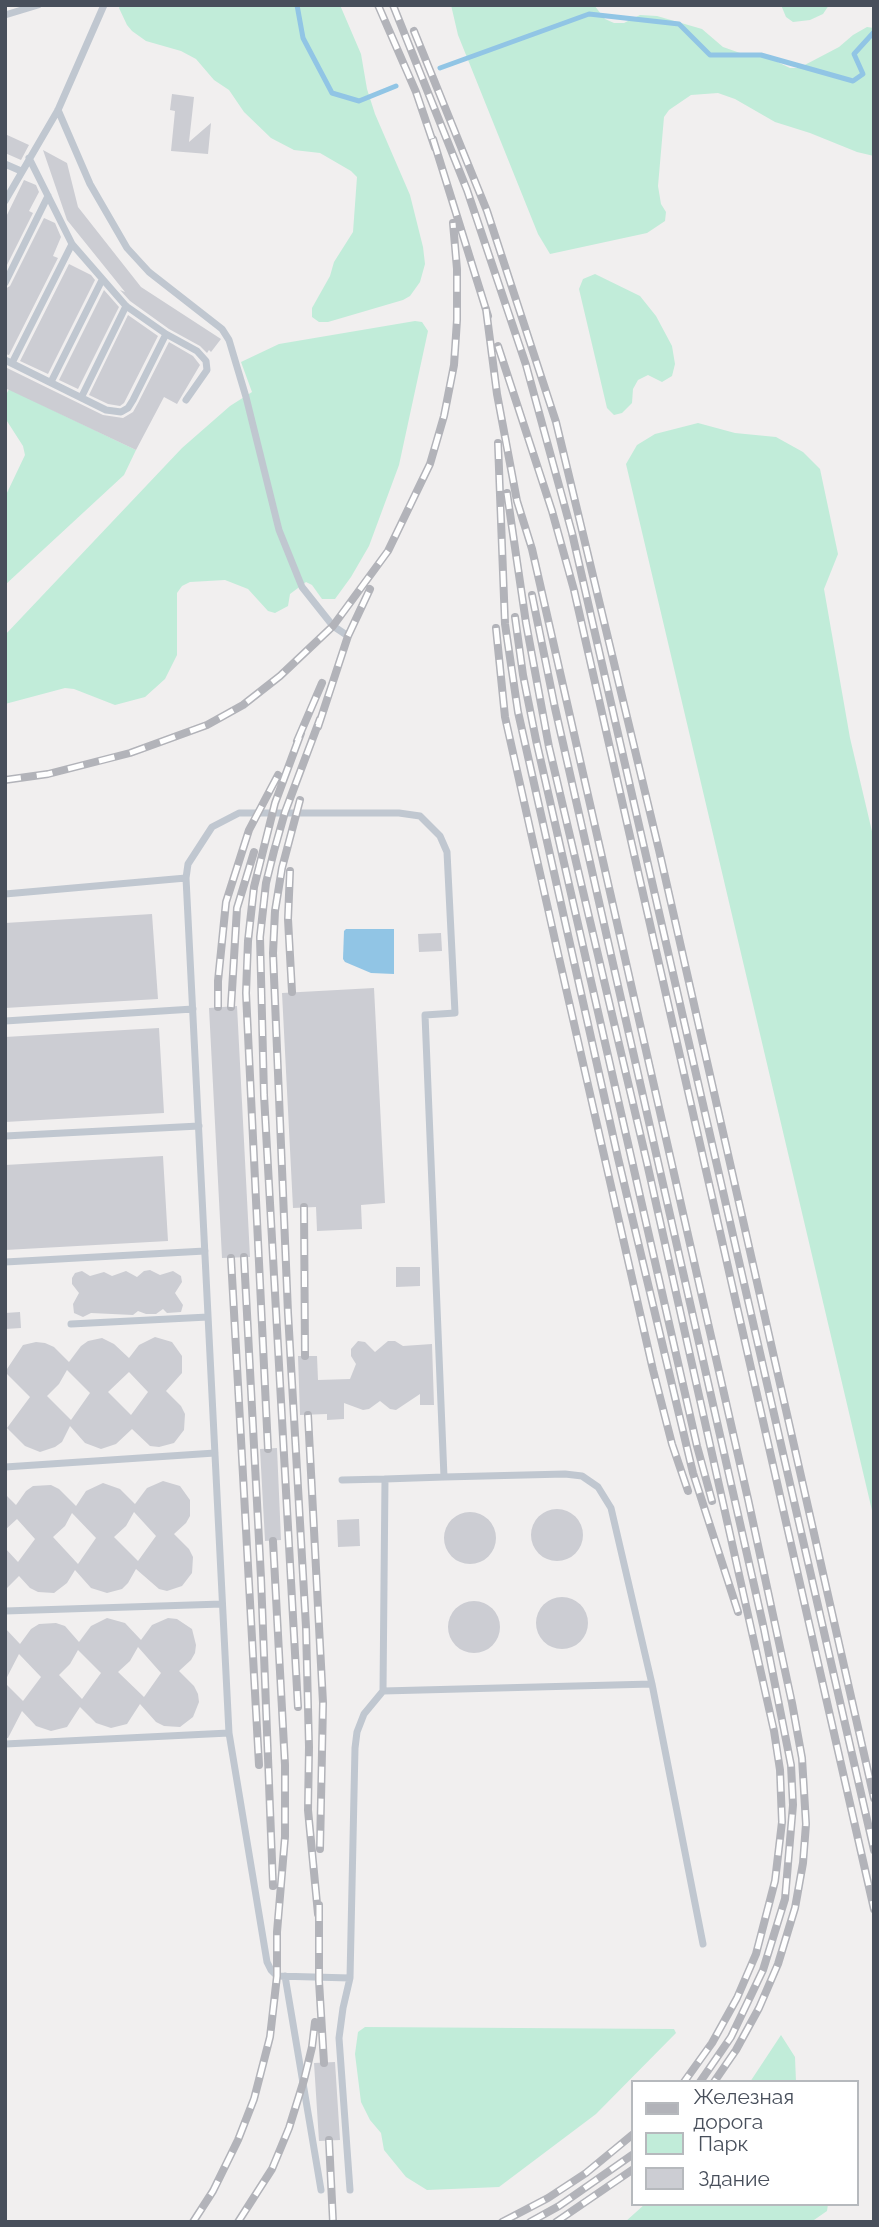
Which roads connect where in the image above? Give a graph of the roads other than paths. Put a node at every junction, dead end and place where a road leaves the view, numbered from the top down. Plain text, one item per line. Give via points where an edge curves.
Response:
1 (38, 5) edge
2 (104, 5) edge
3 (5, 15) edge
4 (58, 110) junction
5 (29, 158) junction
6 (5, 164) edge
7 (21, 171) junction
8 (48, 196) junction
9 (5, 201) edge
10 (72, 244) junction
11 (102, 280) junction
12 (5, 282) edge
13 (126, 306) junction
14 (166, 334) junction
15 (9, 361) edge
16 (51, 382) junction
17 (82, 396) junction
18 (186, 400) dead end
19 (348, 636) dead end
20 (186, 878) junction
21 (5, 894) edge
22 (192, 1009) junction
23 (5, 1021) edge
24 (199, 1126) junction
25 (5, 1136) edge
26 (205, 1251) junction
27 (5, 1262) edge
28 (208, 1317) junction
29 (71, 1324) dead end
30 (215, 1453) junction
31 (5, 1467) edge
32 (444, 1477) junction
33 (385, 1479) junction
34 (342, 1480) dead end
35 (222, 1604) junction
36 (5, 1611) edge
37 (652, 1684) junction
38 (383, 1691) junction
39 (229, 1733) junction
40 (5, 1744) edge
41 (703, 1944) dead end
42 (285, 1976) junction
43 (350, 1978) junction
44 (321, 2190) dead end
45 (350, 2190) dead end

1 - 3 lane
2 - 4 lane
4 - 5 lane
4 - 19 lane via 90,184 127,248 229,340 279,530 302,587 333,626
5 - 7 lane
5 - 8 lane
6 - 7 lane
7 - 9 lane
8 - 10 lane
8 - 12 lane
10 - 11 lane
10 - 15 lane
11 - 13 lane
11 - 16 lane
13 - 14 lane
13 - 17 lane
14 - 17 lane via 128,408 114,412
14 - 18 lane via 206,360 207,370
15 - 16 lane
16 - 17 lane
20 - 21 lane
20 - 22 lane
20 - 32 lane via 188,864 212,827 239,813 420,816 440,836 447,852 455,1013 425,1014
22 - 23 lane
22 - 24 lane
24 - 25 lane
24 - 26 lane
26 - 27 lane
26 - 28 lane
28 - 29 lane
28 - 30 lane
30 - 31 lane
30 - 35 lane
32 - 33 lane
32 - 37 lane via 565,1474 582,1476 598,1487 611,1508
33 - 34 lane
33 - 38 lane
35 - 36 lane
35 - 39 lane
37 - 38 lane
37 - 41 lane
38 - 43 lane via 364,1714 355,1748
39 - 40 lane
39 - 42 lane via 267,1962 277,1976
42 - 43 lane
42 - 44 lane
43 - 45 lane via 339,2038

